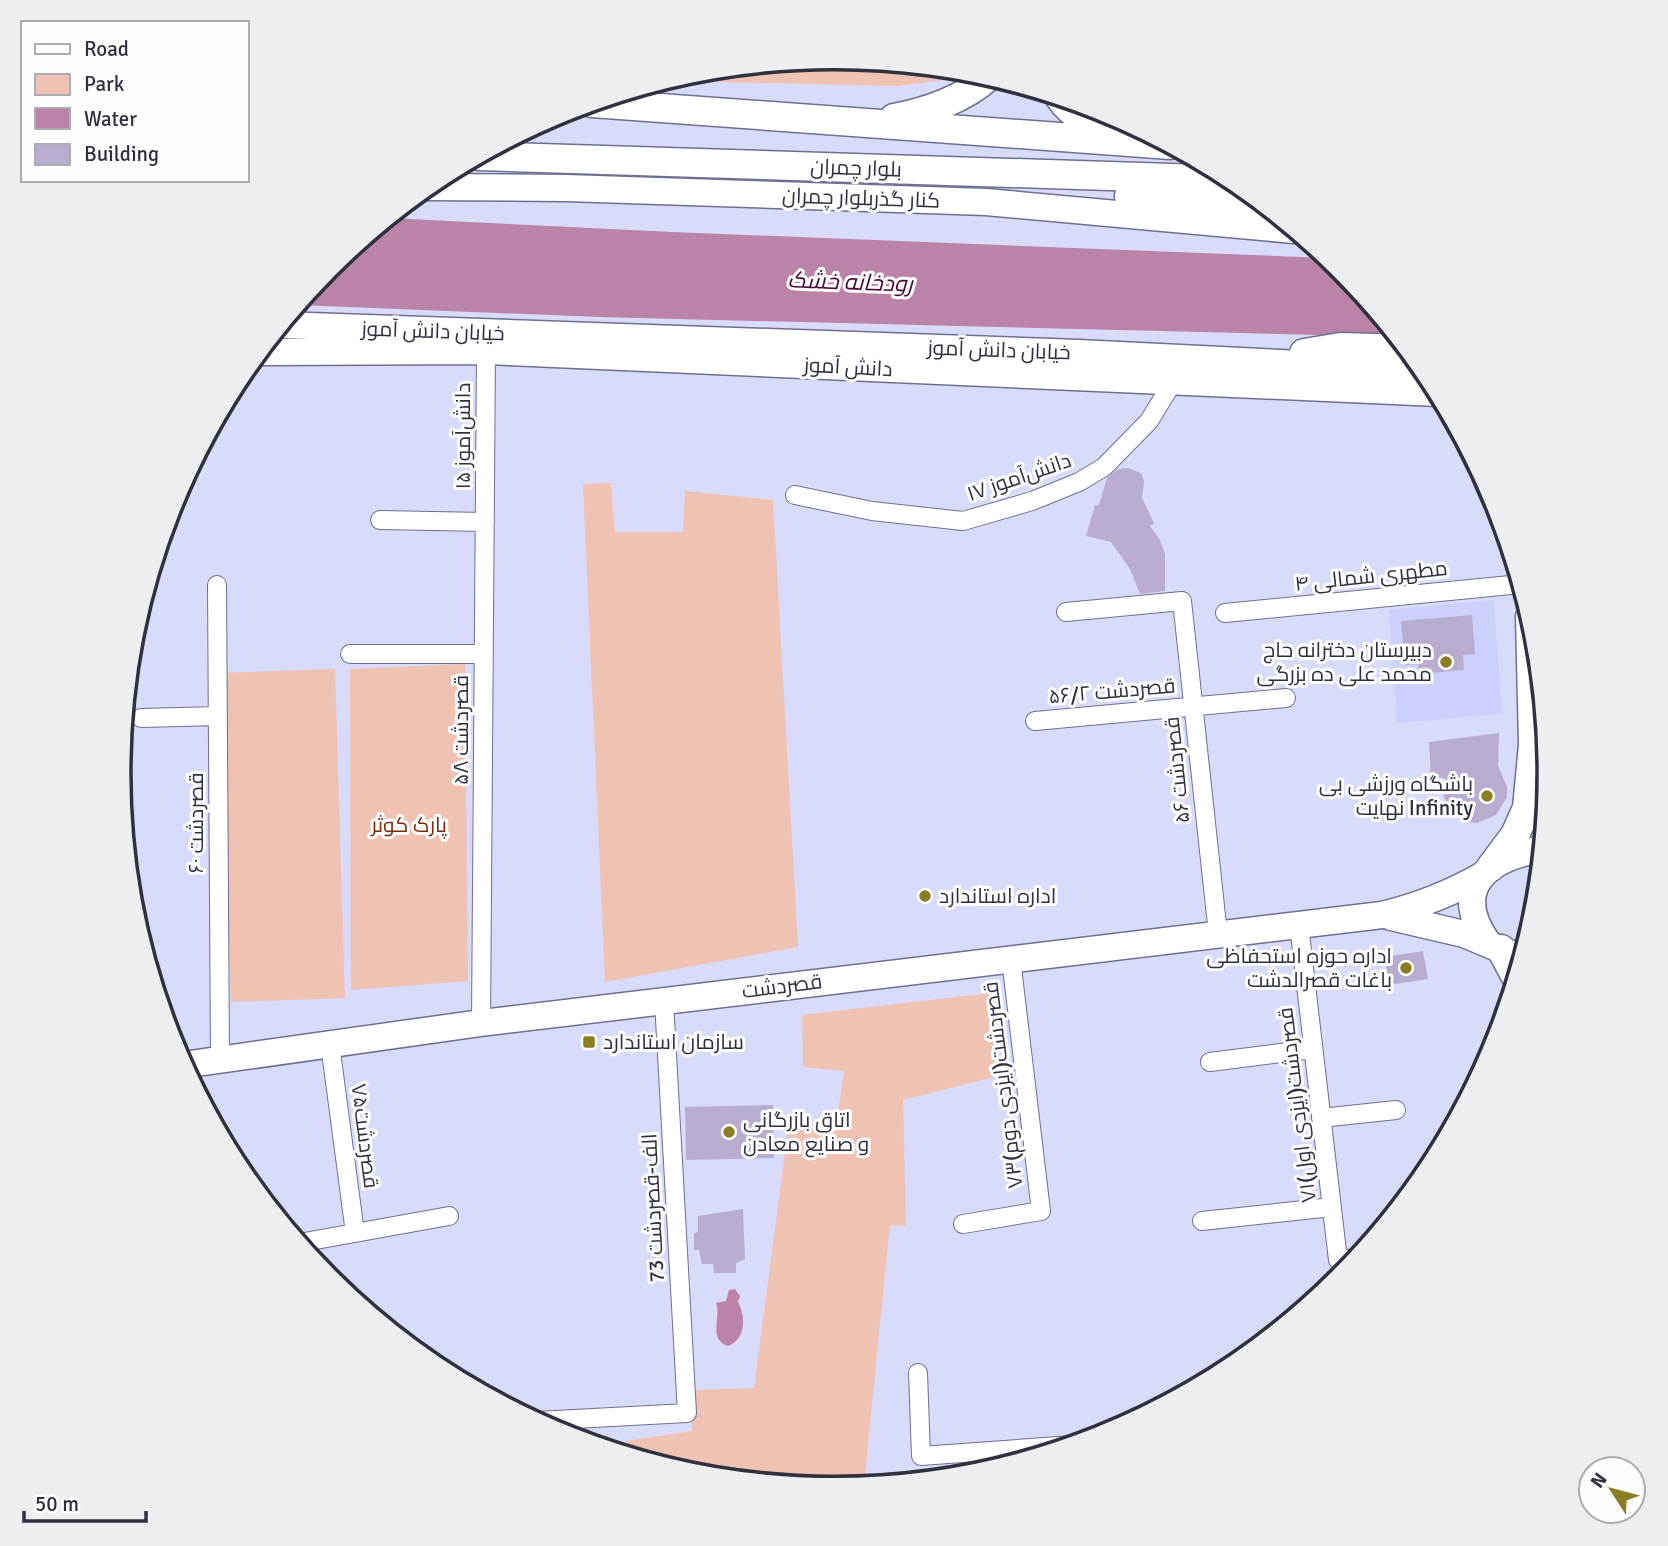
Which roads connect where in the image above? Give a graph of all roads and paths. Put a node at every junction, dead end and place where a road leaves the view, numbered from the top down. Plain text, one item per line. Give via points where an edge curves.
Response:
1 (979, 86) edge
2 (615, 105) edge
3 (1068, 110) edge
4 (863, 124) junction
5 (1131, 142) junction
6 (1147, 143) edge
7 (496, 157) edge
8 (863, 169) junction
9 (1211, 179) edge
10 (444, 187) edge
11 (1243, 201) edge
12 (1279, 229) edge
13 (300, 315) edge
14 (292, 325) edge
15 (1395, 349) edge
16 (486, 351) junction
17 (271, 352) edge
18 (1304, 354) junction
19 (1403, 360) edge
20 (1410, 369) edge
21 (1173, 382) junction
22 (1425, 392) edge
23 (795, 495) dead end
24 (380, 520) dead end
25 (485, 522) junction
26 (217, 585) dead end
27 (1511, 585) edge
28 (1066, 612) dead end
29 (1225, 613) dead end
30 (350, 654) dead end
31 (484, 654) junction
32 (1532, 689) edge
33 (1286, 698) dead end
34 (1193, 706) junction
35 (218, 716) junction
36 (141, 718) dead end
37 (1035, 721) dead end
38 (1533, 851) edge
39 (1487, 871) junction
40 (1382, 915) junction
41 (1299, 925) junction
42 (1218, 934) junction
43 (1504, 950) edge
44 (1011, 959) junction
45 (664, 1001) junction
46 (481, 1023) junction
47 (330, 1044) junction
48 (1312, 1049) junction
49 (220, 1060) junction
50 (1210, 1062) dead end
51 (194, 1063) edge
52 (1396, 1110) dead end
53 (1321, 1118) junction
54 (1332, 1207) junction
55 (449, 1216) dead end
56 (1202, 1221) dead end
57 (963, 1224) dead end
58 (355, 1233) junction
59 (310, 1242) edge
60 (1341, 1260) edge
61 (918, 1373) dead end
62 (560, 1420) edge
63 (1029, 1448) edge

1 - 4 main road via 929,109
2 - 4 main road, بلوار چمران
3 - 5 main road via 1087,124
4 - 5 main road, بلوار چمران
5 - 6 main road, بلوار چمران
7 - 8 main road, بلوار چمران
8 - 9 main road, بلوار چمران
8 - 11 main road via 915,184
10 - 12 main road, کنار گذربلوار چمران via 986,202
13 - 18 main road, خیابان دانش آموز via 732,326
14 - 20 main road, خیابان دانش آموز
15 - 18 main road via 1341,347
16 - 17 main road, دانش آموز
16 - 21 main road, دانش آموز
16 - 25 street, دانش‌آموز ۱۵
18 - 19 main road, خیابان دانش آموز
21 - 22 main road, دانش آموز
21 - 23 street, دانش‌آموز ۱۷ via 1149,421 1104,467 1032,501 963,521
24 - 25 street
25 - 31 street, قصردشت ۵۸
26 - 35 street, ۶۰ قصردشت
27 - 29 street, ۴ مطهری شمالی
28 - 34 street, ۵۶ قصردشت via 1182,601
30 - 31 street
31 - 46 street, قصردشت ۵۸
32 - 39 main road via 1533,745 1527,808 1516,835
33 - 34 street, ۵۶/۲ قصردشت
34 - 37 street, ۵۶/۲ قصردشت
34 - 42 street, ۵۶ قصردشت
35 - 36 street
35 - 49 street, ۶۰ قصردشت
38 - 39 main road via 1513,855
39 - 40 main road via 1454,891
39 - 43 main road via 1472,900 1479,930
40 - 41 main road, قصردشت
40 - 43 main road via 1438,927
41 - 42 main road, قصردشت
41 - 48 street, ۷۱قصردشت(ایزدی اول)
42 - 44 main road, قصردشت
44 - 45 main road, قصردشت
44 - 57 street, ۷۳قصردشت(ایزدی دوم) via 1041,1211
45 - 46 main road, قصردشت
45 - 62 street, 73 الف-قصردشت via 687,1413
46 - 47 main road, قصردشت
47 - 49 main road, قصردشت
47 - 58 street, قصردشت۷۵
48 - 50 street
48 - 53 street, ۷۱قصردشت(ایزدی اول)
49 - 51 main road, قصردشت
52 - 53 street
53 - 54 street, ۷۱قصردشت(ایزدی اول)
54 - 56 street
54 - 60 street, ۷۱قصردشت(ایزدی اول)
55 - 58 street
58 - 59 street
61 - 63 street via 921,1456

